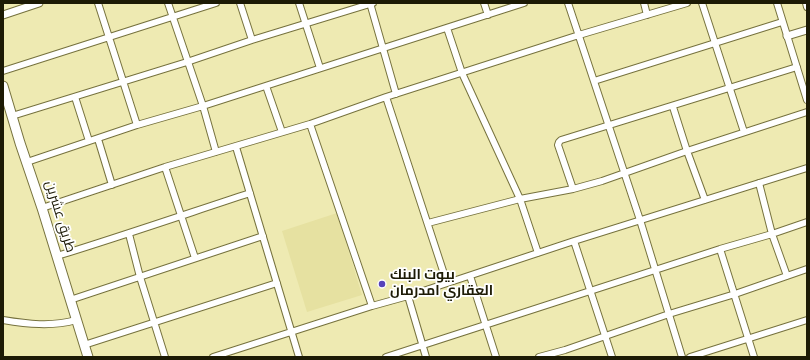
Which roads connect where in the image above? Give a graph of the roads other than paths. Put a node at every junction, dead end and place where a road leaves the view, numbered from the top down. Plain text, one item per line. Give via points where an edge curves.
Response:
1 (39, 3) edge
2 (98, 3) edge
3 (168, 3) edge
4 (216, 3) edge
5 (240, 3) edge
6 (299, 3) edge
7 (371, 3) edge
8 (484, 3) edge
9 (524, 3) edge
10 (568, 3) edge
11 (644, 3) edge
12 (687, 3) edge
13 (702, 3) edge
14 (777, 3) edge
15 (806, 3) edge
16 (807, 7) edge
17 (3, 15) edge
18 (488, 15) junction
19 (647, 15) junction
20 (172, 17) junction
21 (782, 22) junction
22 (306, 24) junction
23 (447, 28) junction
24 (807, 30) edge
25 (579, 35) junction
26 (787, 36) junction
27 (110, 38) junction
28 (252, 40) junction
29 (715, 43) junction
30 (383, 49) junction
31 (188, 62) junction
32 (797, 67) junction
33 (320, 68) junction
34 (3, 71) edge
35 (462, 73) junction
36 (594, 81) junction
37 (124, 82) junction
38 (3, 86) edge
39 (266, 86) junction
40 (729, 88) junction
41 (396, 94) junction
42 (75, 97) junction
43 (386, 97) junction
44 (807, 100) edge
45 (203, 106) junction
46 (673, 107) junction
47 (807, 112) edge
48 (12, 116) junction
49 (310, 124) junction
50 (137, 125) junction
51 (609, 126) junction
52 (282, 132) junction
53 (744, 132) junction
54 (98, 139) junction
55 (89, 141) junction
56 (236, 146) junction
57 (687, 151) junction
58 (216, 152) junction
59 (27, 162) junction
60 (165, 167) junction
61 (807, 168) edge
62 (624, 172) junction
63 (759, 183) junction
64 (112, 185) junction
65 (573, 189) junction
66 (250, 193) junction
67 (520, 199) junction
68 (705, 200) junction
69 (42, 208) junction
70 (180, 215) junction
71 (640, 220) junction
72 (807, 222) edge
73 (428, 223) junction
74 (129, 234) junction
75 (772, 234) junction
76 (263, 236) junction
77 (574, 241) junction
78 (720, 249) junction
79 (538, 253) junction
80 (57, 256) junction
81 (195, 258) junction
82 (807, 269) edge
83 (656, 270) junction
84 (470, 276) junction
85 (787, 276) junction
86 (140, 277) junction
87 (277, 283) junction
88 (447, 283) junction
89 (590, 290) junction
90 (734, 294) junction
91 (408, 296) junction
92 (70, 300) junction
93 (372, 306) junction
94 (669, 314) junction
95 (3, 320) edge
96 (76, 320) junction
97 (807, 320) edge
98 (155, 322) junction
99 (486, 325) junction
100 (291, 332) junction
101 (605, 336) junction
102 (748, 339) junction
103 (84, 345) junction
104 (423, 345) junction
105 (565, 350) junction
106 (224, 355) edge
107 (88, 357) edge
108 (165, 357) edge
109 (213, 357) edge
110 (299, 357) edge
111 (386, 357) edge
112 (426, 357) edge
113 (496, 357) edge
114 (539, 357) edge
115 (568, 357) edge
116 (612, 357) edge
117 (682, 357) edge
118 (690, 357) edge
119 (754, 357) edge

1 - 17 street
2 - 27 street
3 - 20 street
4 - 20 street
5 - 28 street
6 - 22 street
7 - 22 street
7 - 30 street
8 - 18 street
9 - 18 street
10 - 25 street
11 - 19 street
12 - 19 street
13 - 29 street
14 - 21 street
15 - 16 street
18 - 23 street
19 - 25 street
20 - 27 street
20 - 31 street
21 - 26 street
21 - 29 street
22 - 28 street
22 - 33 street
23 - 30 street
23 - 35 street
24 - 26 street
25 - 35 street
25 - 36 street
26 - 32 street
27 - 34 street
27 - 37 street
28 - 31 street
29 - 36 street
29 - 40 street
30 - 33 street
30 - 41 street
31 - 37 street
31 - 45 street
32 - 40 street
32 - 44 street
33 - 39 street
35 - 41 street
35 - 67 street
36 - 51 street
37 - 42 street
37 - 50 street
38 - 48 main road, طريق عشرين
39 - 45 street
39 - 52 street
40 - 46 street
40 - 53 street
41 - 43 street
42 - 48 street
42 - 55 street
43 - 49 street
43 - 73 street
45 - 50 street
45 - 58 street
46 - 51 street
46 - 57 street
47 - 53 street
48 - 59 main road, طريق عشرين
49 - 52 street
49 - 93 street
50 - 54 street
51 - 62 street
51 - 65 street via 559,142
52 - 56 street
53 - 57 street
54 - 55 street
54 - 64 street
55 - 59 street
56 - 58 street
56 - 66 street
57 - 62 street
57 - 68 street
58 - 60 street
59 - 69 main road, طريق عشرين
60 - 64 street
60 - 70 street
61 - 63 street
62 - 65 street
62 - 71 street
63 - 68 street
63 - 75 street
64 - 69 street
65 - 67 street
66 - 70 street
66 - 76 street
67 - 73 street
67 - 79 street
68 - 71 street
69 - 80 main road, طريق عشرين
70 - 74 street
70 - 81 street
71 - 77 street
71 - 83 street
72 - 75 street
73 - 88 street
74 - 80 street
74 - 86 street
75 - 78 street
75 - 85 street
76 - 81 street
76 - 87 street
77 - 79 street
77 - 89 street
78 - 83 street
78 - 90 street
79 - 84 street
80 - 92 main road, طريق عشرين
81 - 86 street
82 - 85 street
83 - 89 street
83 - 94 street
84 - 88 street
84 - 99 street
85 - 90 street
86 - 92 street
86 - 98 street
87 - 98 street
87 - 100 street
88 - 91 street
89 - 99 street
89 - 101 street
90 - 94 street
90 - 102 street
91 - 93 street
91 - 104 street
92 - 96 main road, طريق عشرين
93 - 100 street
94 - 101 street
94 - 117 street
95 - 96 street via 50,324 64,324
96 - 103 main road, طريق عشرين
97 - 102 street
98 - 103 street
98 - 108 street
99 - 104 street
99 - 113 street
100 - 106 street
100 - 110 street
101 - 105 street
101 - 116 street
102 - 118 street
102 - 119 street
103 - 107 main road, طريق عشرين
104 - 111 street
104 - 112 street
105 - 114 street
105 - 115 street
106 - 109 street

